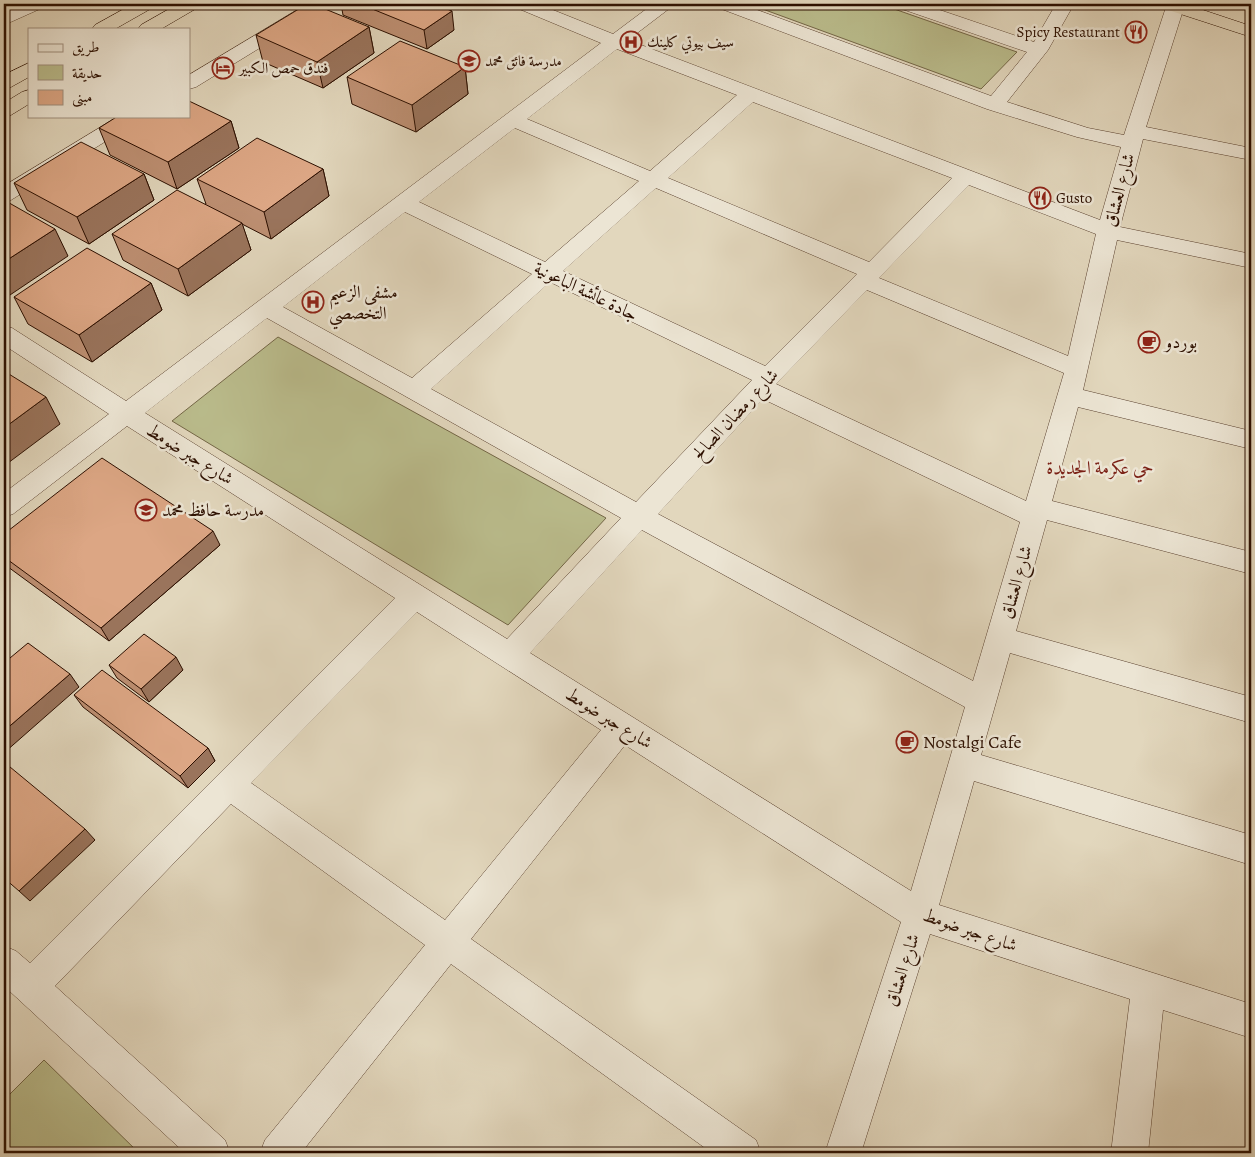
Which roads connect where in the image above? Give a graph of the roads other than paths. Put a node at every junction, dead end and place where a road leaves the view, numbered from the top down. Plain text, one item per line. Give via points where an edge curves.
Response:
1 (36, 4) edge
2 (146, 4) edge
3 (191, 4) edge
4 (319, 4) edge
5 (523, 4) edge
6 (664, 4) edge
7 (726, 4) edge
8 (905, 4) edge
9 (1065, 4) edge
10 (1219, 4) edge
11 (1173, 5) edge
12 (1251, 15) edge
13 (4, 20) edge
14 (103, 28) edge
15 (149, 28) edge
16 (1251, 32) edge
17 (616, 42) junction
18 (1039, 50) junction
19 (28, 70) edge
20 (190, 82) edge
21 (4, 83) edge
22 (750, 94) junction
23 (28, 97) edge
24 (994, 105) junction
25 (4, 111) edge
26 (130, 118) edge
27 (513, 120) junction
28 (1133, 137) junction
29 (1251, 154) edge
30 (965, 177) junction
31 (652, 178) junction
32 (4, 195) edge
33 (404, 203) junction
34 (1108, 231) junction
35 (1251, 261) edge
36 (547, 272) junction
37 (868, 276) junction
38 (266, 308) junction
39 (4, 334) edge
40 (1077, 369) junction
41 (764, 383) junction
42 (414, 390) junction
43 (1070, 396) junction
44 (127, 414) junction
45 (1251, 440) edge
46 (4, 508) edge
47 (1036, 512) junction
48 (640, 516) junction
49 (1251, 563) edge
50 (415, 596) junction
51 (1000, 638) junction
52 (510, 655) junction
53 (982, 701) junction
54 (1251, 710) edge
55 (622, 726) junction
56 (964, 764) junction
57 (229, 784) junction
58 (1251, 850) edge
59 (920, 914) junction
60 (448, 941) junction
61 (4, 963) edge
62 (30, 987) junction
63 (1148, 988) junction
64 (1251, 1021) edge
65 (212, 1153) edge
66 (278, 1153) edge
67 (743, 1153) edge
68 (843, 1153) edge
69 (1130, 1153) edge

1 - 13 street
2 - 14 highway
3 - 15 highway
4 - 20 street
5 - 17 street
6 - 17 street
7 - 24 street
8 - 18 street
9 - 18 street
10 - 12 highway
11 - 16 highway
11 - 28 street, شارع العشاق
17 - 22 street
17 - 27 street
18 - 24 street
19 - 21 highway
22 - 30 street
22 - 31 street
23 - 25 highway
24 - 28 street via 1053,125
26 - 32 street
27 - 31 street
27 - 33 street
28 - 29 street
28 - 34 street, شارع العشاق
30 - 34 street
30 - 37 street, شارع رمضان الصالح
31 - 36 street
31 - 37 street
33 - 36 street, جادة عائشة الباعونية
33 - 38 street
34 - 35 street
34 - 40 street, شارع العشاق
36 - 41 street, جادة عائشة الباعونية
36 - 42 street
37 - 40 street
37 - 41 street, شارع رمضان الصالح
38 - 42 street
38 - 44 street
39 - 44 street, شارع جبر ضومط
40 - 43 street, شارع العشاق
41 - 47 street, جادة عائشة الباعونية
41 - 48 street, شارع رمضان الصالح
42 - 48 street
43 - 45 street
43 - 47 street, شارع العشاق
44 - 46 street
44 - 50 street, شارع جبر ضومط
47 - 49 street, جادة عائشة الباعونية
47 - 51 street, شارع العشاق
48 - 52 street, شارع رمضان الصالح
48 - 53 street
50 - 52 street, شارع جبر ضومط
50 - 57 street
51 - 53 street, شارع العشاق
51 - 54 street
52 - 55 street, شارع جبر ضومط
53 - 56 street, شارع العشاق
55 - 59 street, شارع جبر ضومط
55 - 60 street
56 - 58 street
56 - 59 street, شارع العشاق
57 - 60 street
57 - 62 street
59 - 63 street, شارع جبر ضومط
59 - 68 street, شارع العشاق
60 - 66 street
60 - 67 street
61 - 62 street
62 - 65 street
63 - 64 street, شارع جبر ضومط
63 - 69 street

